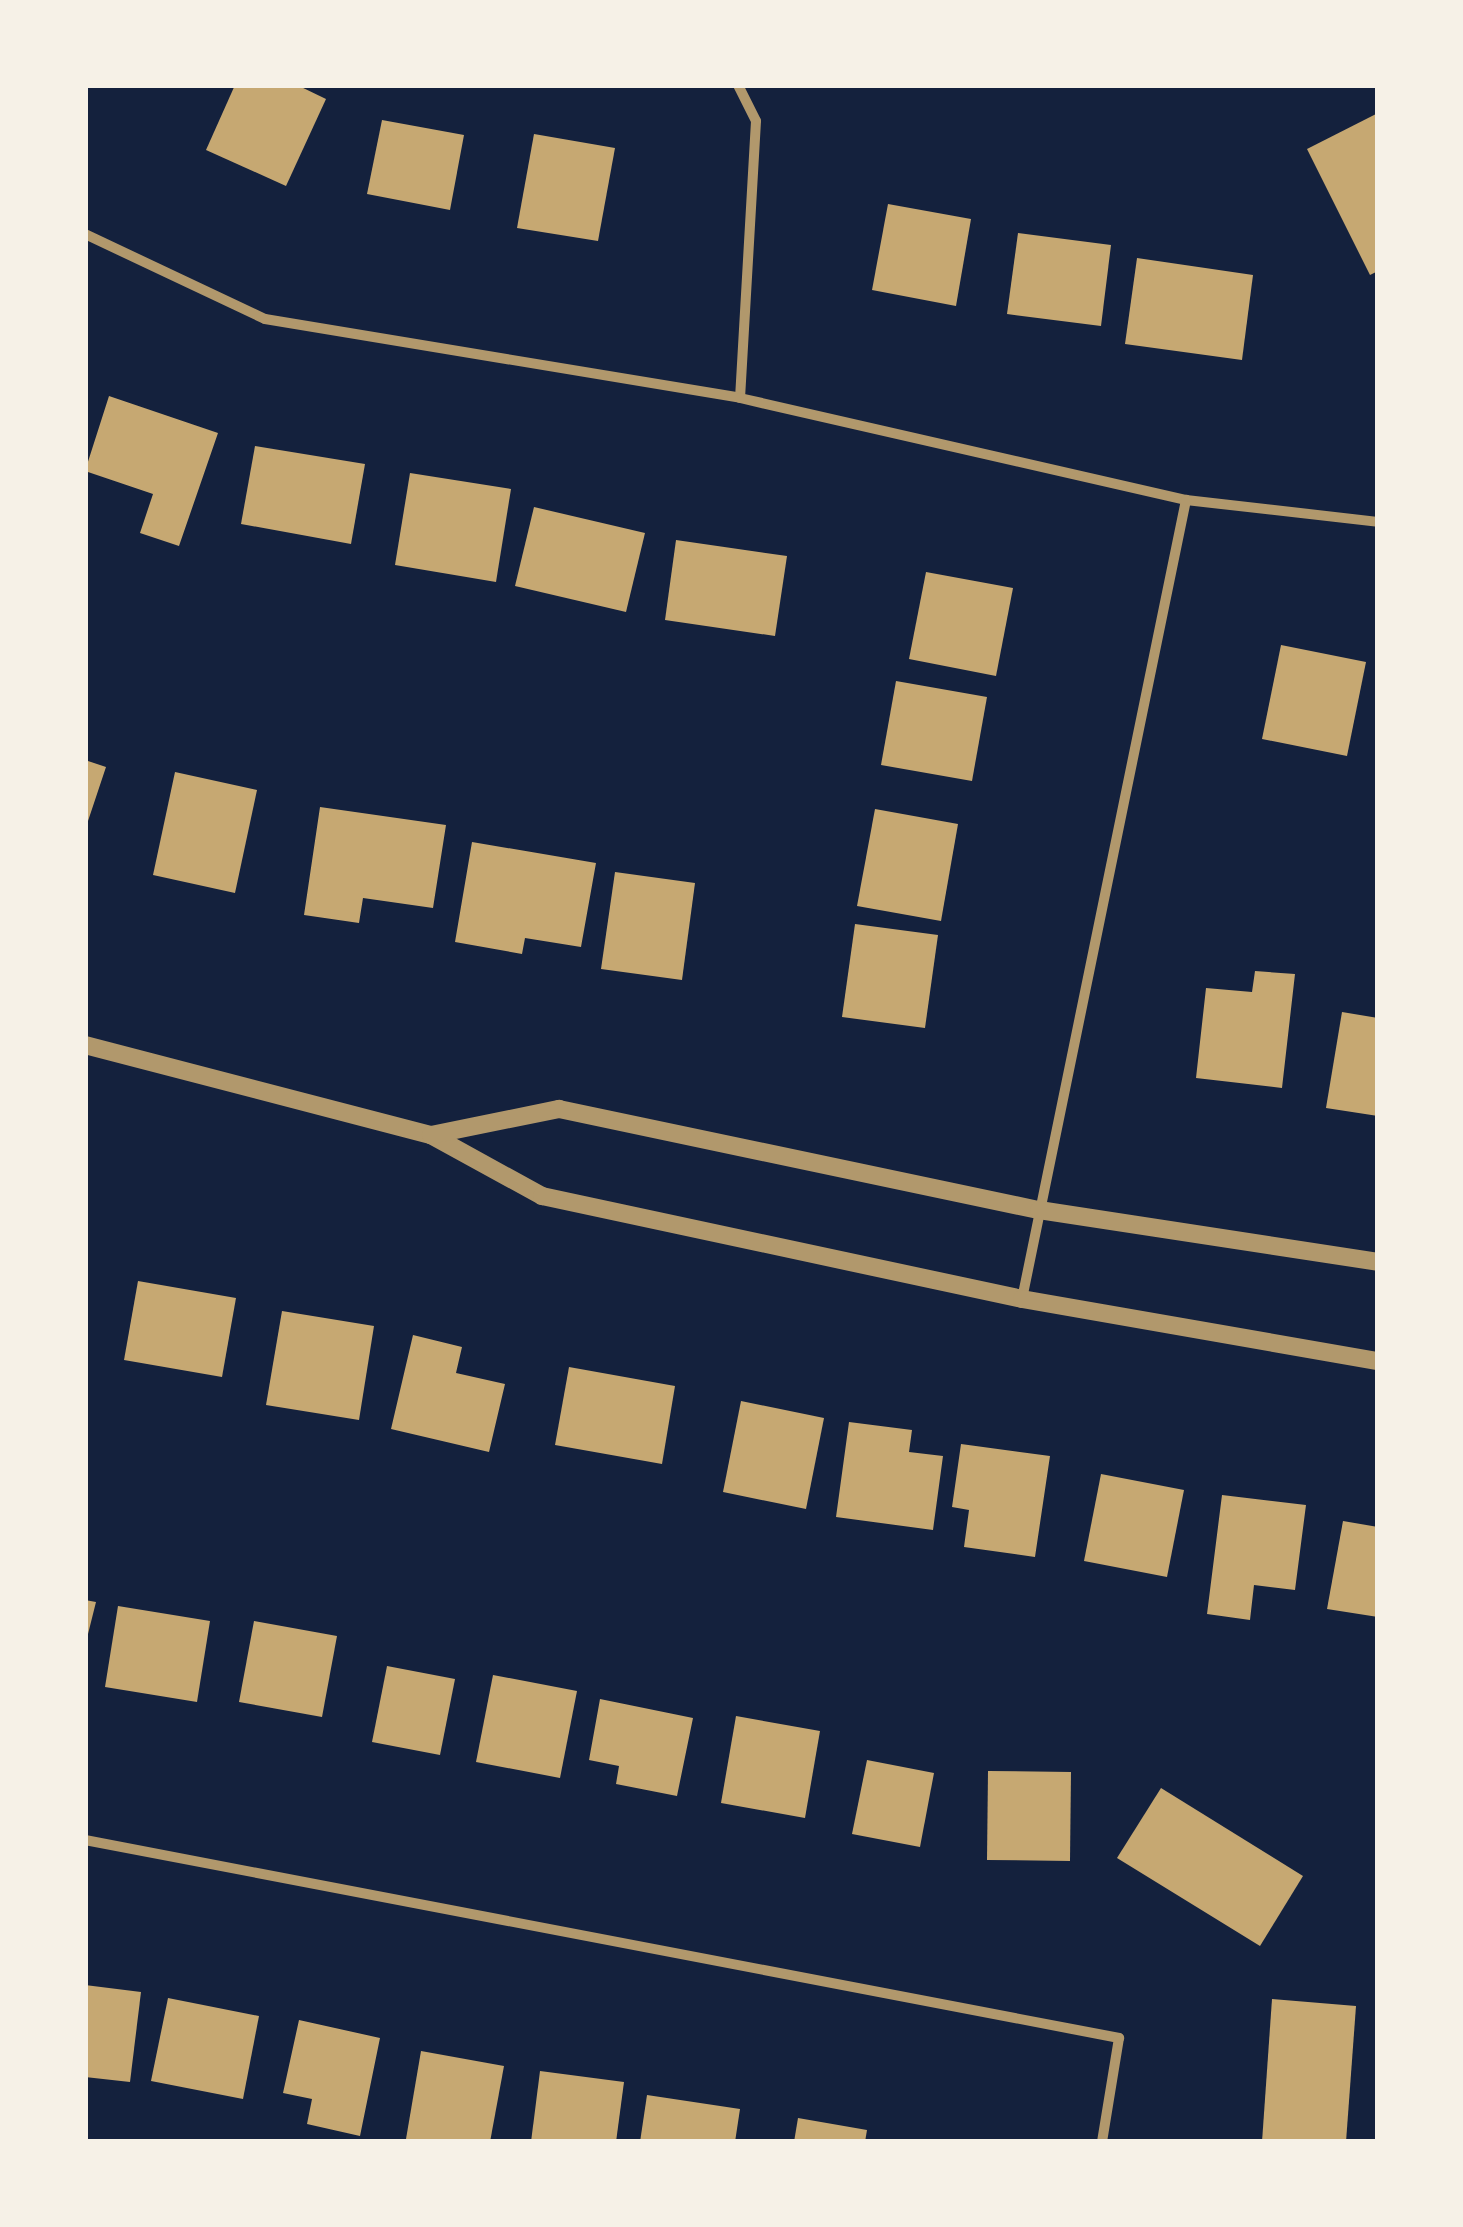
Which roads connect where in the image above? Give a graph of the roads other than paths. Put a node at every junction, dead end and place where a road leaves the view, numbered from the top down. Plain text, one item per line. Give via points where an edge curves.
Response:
1 (738, 85) edge
2 (85, 234) edge
3 (740, 398) junction
4 (1186, 500) junction
5 (1378, 522) edge
6 (85, 1045) edge
7 (431, 1135) junction
8 (1039, 1210) junction
9 (1378, 1262) edge
10 (1022, 1299) junction
11 (1378, 1361) edge
12 (85, 1840) edge
13 (1102, 2142) edge

1 - 3 street via 756,121
2 - 3 street via 265,319
3 - 4 street
4 - 5 street
4 - 8 street
6 - 7 street
7 - 8 street via 559,1109
7 - 10 street via 542,1196
8 - 9 street
8 - 10 street
10 - 11 street
12 - 13 street via 1119,2038

